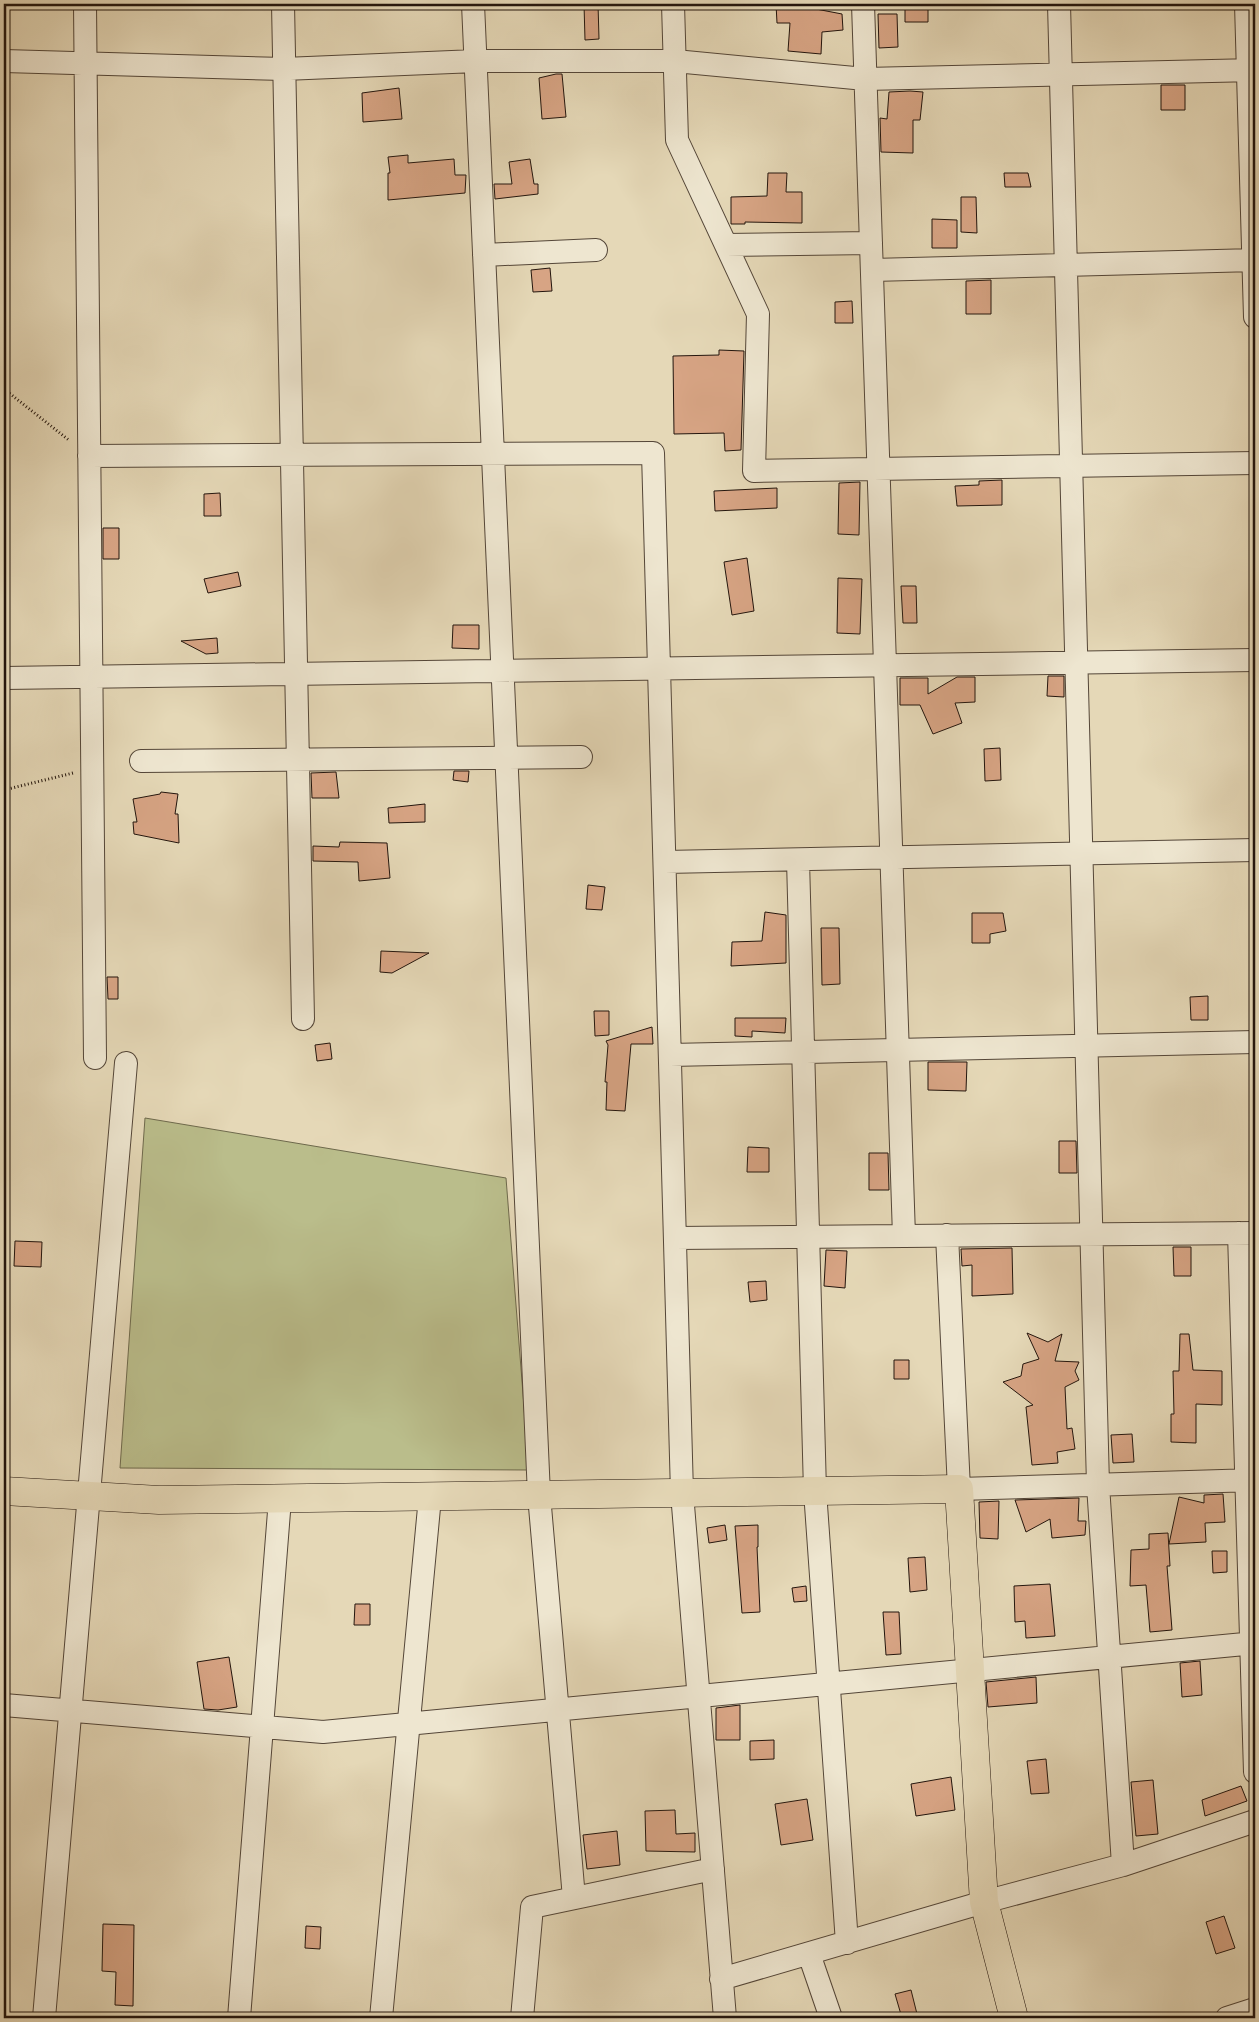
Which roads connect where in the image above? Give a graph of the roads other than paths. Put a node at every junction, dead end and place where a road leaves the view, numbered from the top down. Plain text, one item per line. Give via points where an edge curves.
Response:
1 (85, 4) edge
2 (283, 4) edge
3 (474, 4) edge
4 (673, 4) edge
5 (863, 4) edge
6 (1059, 4) edge
7 (1246, 4) edge
8 (476, 61) junction
9 (675, 61) junction
10 (4, 62) edge
11 (86, 64) junction
12 (284, 69) junction
13 (1251, 70) edge
14 (1061, 74) junction
15 (865, 79) junction
16 (871, 243) junction
17 (726, 245) junction
18 (596, 250) dead end
19 (484, 254) junction
20 (1254, 260) edge
21 (1066, 265) junction
22 (872, 270) junction
23 (1255, 317) edge
24 (493, 454) junction
25 (90, 456) junction
26 (292, 456) junction
27 (1255, 463) edge
28 (1071, 466) junction
29 (878, 469) junction
30 (1255, 660) edge
31 (1077, 662) junction
32 (885, 665) junction
33 (659, 668) junction
34 (503, 671) junction
35 (296, 674) junction
36 (92, 677) junction
37 (4, 678) edge
38 (581, 757) dead end
39 (507, 758) junction
40 (298, 760) junction
41 (141, 761) dead end
42 (1255, 850) edge
43 (1082, 854) junction
44 (891, 858) junction
45 (798, 860) junction
46 (665, 862) junction
47 (303, 1019) dead end
48 (1255, 1042) edge
49 (1087, 1045) junction
50 (898, 1050) junction
51 (804, 1052) junction
52 (670, 1055) junction
53 (95, 1058) dead end
54 (126, 1063) dead end
55 (1247, 1233) edge
56 (1092, 1234) junction
57 (947, 1235) junction
58 (808, 1236) junction
59 (904, 1236) junction
60 (676, 1238) junction
61 (1251, 1480) edge
62 (1098, 1485) junction
63 (959, 1489) junction
64 (4, 1491) edge
65 (815, 1491) junction
66 (682, 1493) junction
67 (539, 1495) junction
68 (89, 1496) junction
69 (430, 1497) junction
70 (280, 1499) junction
71 (1253, 1644) edge
72 (1110, 1657) junction
73 (970, 1671) junction
74 (829, 1684) junction
75 (699, 1696) junction
76 (4, 1705) edge
77 (558, 1710) junction
78 (70, 1711) junction
79 (409, 1724) junction
80 (262, 1727) junction
81 (1255, 1772) edge
82 (1255, 1821) edge
83 (1123, 1865) junction
84 (713, 1868) junction
85 (574, 1898) junction
86 (984, 1902) junction
87 (847, 1943) junction
88 (809, 1954) junction
89 (721, 1979) junction
90 (1255, 2009) edge
91 (44, 2018) edge
92 (239, 2018) edge
93 (380, 2018) edge
94 (522, 2018) edge
95 (724, 2018) edge
96 (831, 2018) edge
97 (1014, 2018) edge
98 (1227, 2018) edge

1 - 11 street
2 - 12 street
3 - 8 street
4 - 9 street
5 - 15 street
6 - 14 street
7 - 13 street
8 - 9 street
8 - 12 street
8 - 19 street
9 - 15 street
9 - 17 street via 677,140
10 - 11 street
11 - 12 street
11 - 25 street
12 - 26 street
13 - 14 street
13 - 20 street
14 - 15 street
14 - 21 street
15 - 16 street
16 - 17 street
16 - 22 street
17 - 29 street via 758,314 754,471
18 - 19 street
19 - 24 street
20 - 21 street
20 - 23 street
21 - 22 street
21 - 28 street
22 - 29 street
24 - 26 street
24 - 33 street via 653,454
24 - 34 street
25 - 26 street
25 - 36 street
26 - 35 street
27 - 28 street
28 - 29 street
28 - 31 street
29 - 32 street
30 - 31 street
31 - 32 street
31 - 43 street
32 - 33 street
32 - 44 street
33 - 34 street
33 - 46 street
34 - 35 street
34 - 39 street
35 - 36 street
35 - 40 street
36 - 37 street
36 - 53 street
38 - 39 street
39 - 40 street
39 - 67 street
40 - 41 street
40 - 47 street
42 - 43 street
43 - 44 street
43 - 49 street
44 - 45 street
44 - 50 street
45 - 46 street
45 - 51 street
46 - 52 street
48 - 49 street
49 - 50 street
49 - 56 street
50 - 51 street
50 - 59 street
51 - 52 street
51 - 58 street
52 - 60 street
54 - 68 street
55 - 56 street
55 - 61 street
56 - 57 street
56 - 62 street
57 - 59 street
57 - 63 street
58 - 59 street
58 - 60 street
58 - 65 street
60 - 66 street
61 - 62 street
61 - 71 street
62 - 63 street
62 - 72 street
63 - 65 main road
63 - 73 main road
64 - 68 main road
65 - 66 main road
65 - 74 street
66 - 67 main road
66 - 75 street
67 - 69 main road
67 - 77 street
68 - 70 main road via 159,1500
68 - 78 street
69 - 70 main road
69 - 79 street
70 - 80 street
71 - 72 street
71 - 81 street
72 - 73 street
72 - 83 street
73 - 74 street
73 - 86 main road
74 - 75 street
74 - 87 street
75 - 77 street
75 - 84 street
76 - 78 street
77 - 79 street
77 - 85 street
78 - 80 street
78 - 91 street
79 - 80 street via 323,1732
79 - 93 street
80 - 92 street
82 - 83 street
83 - 86 street
84 - 85 street
84 - 89 street
85 - 94 street via 532,1907
86 - 87 street
86 - 97 main road
87 - 88 street
88 - 89 street
88 - 96 street
89 - 95 street
90 - 98 street

